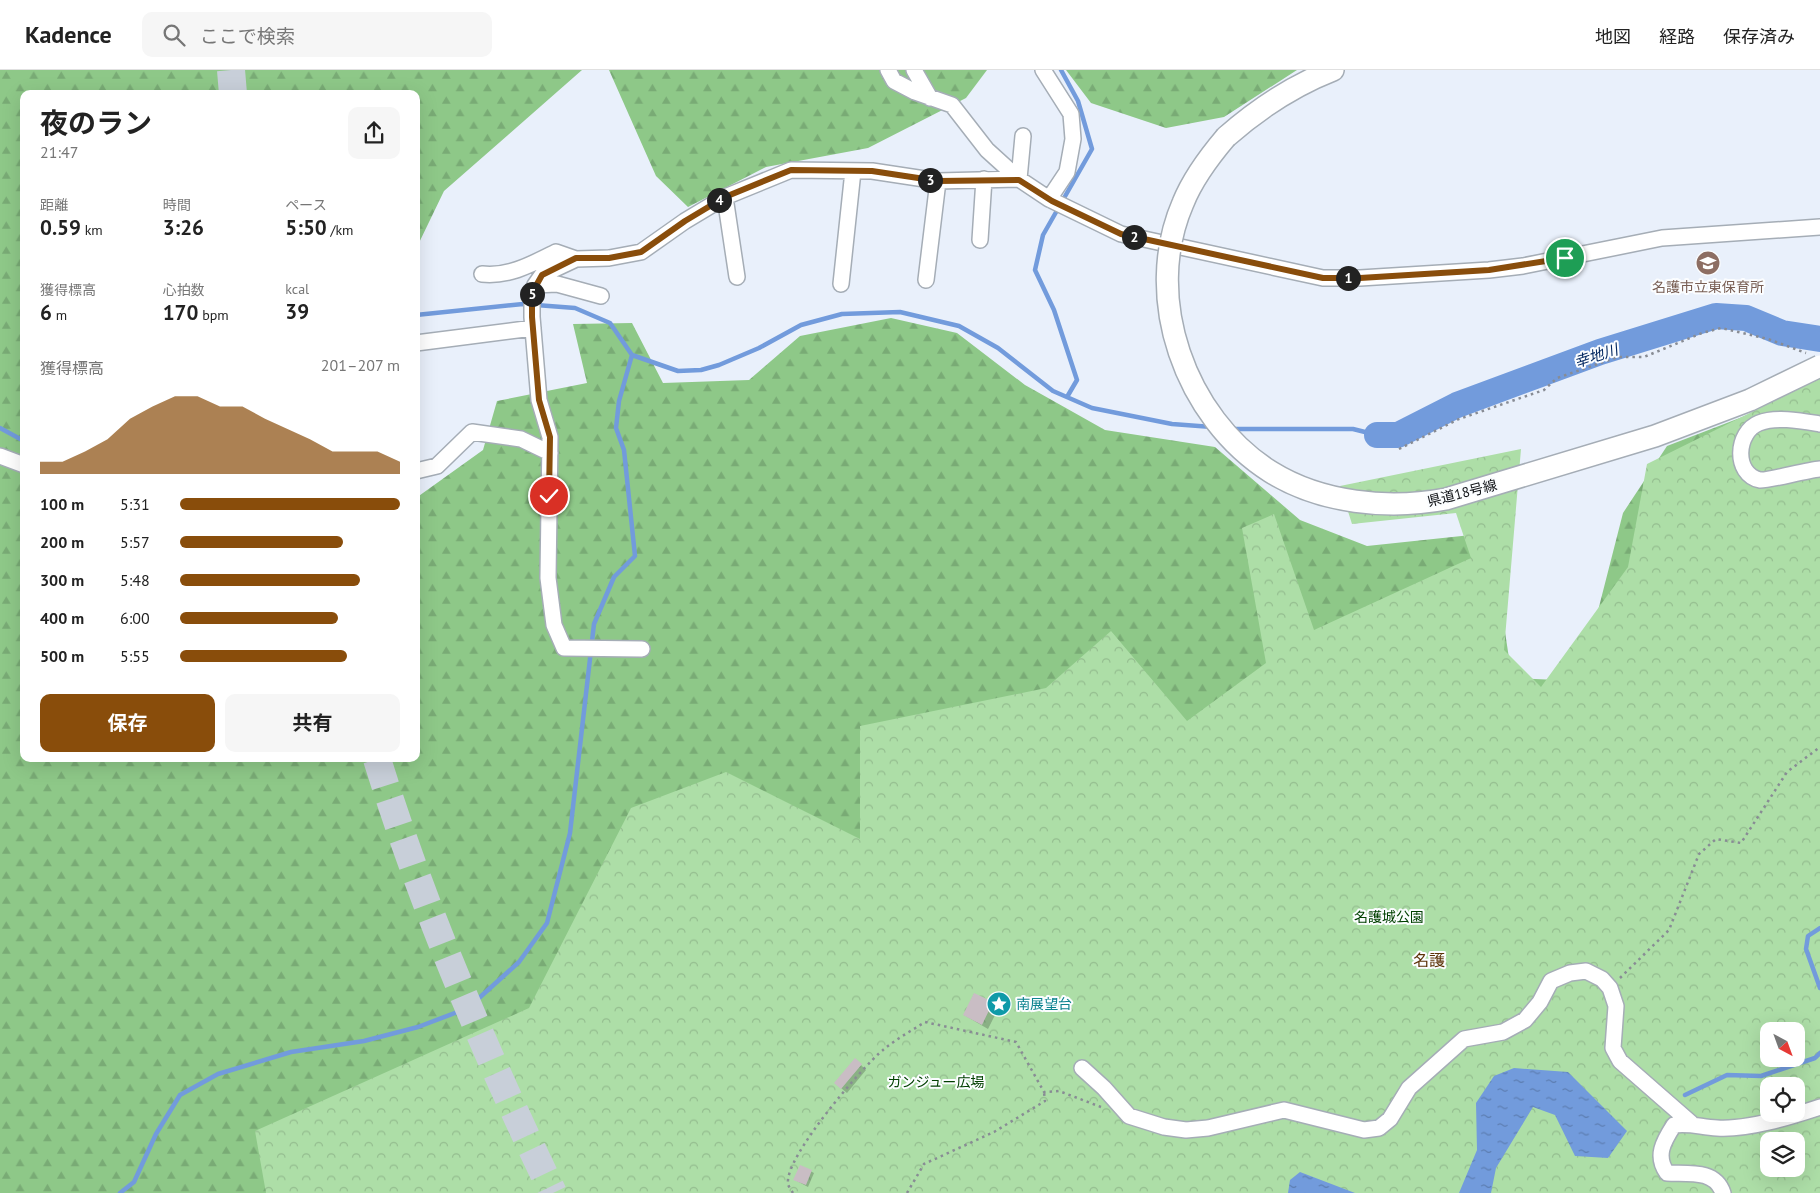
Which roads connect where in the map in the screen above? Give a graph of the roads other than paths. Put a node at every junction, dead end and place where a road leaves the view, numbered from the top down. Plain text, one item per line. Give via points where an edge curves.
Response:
1 (888, 70) edge
2 (914, 70) edge
3 (1043, 70) edge
4 (1333, 70) edge
5 (930, 98) junction
6 (1023, 136) dead end
7 (853, 171) junction
8 (984, 179) junction
9 (1019, 180) junction
10 (938, 181) junction
11 (725, 197) junction
12 (1050, 200) junction
13 (1820, 226) edge
14 (980, 240) dead end
15 (576, 258) junction
16 (482, 274) dead end
17 (737, 277) dead end
18 (926, 280) dead end
19 (841, 284) dead end
20 (534, 289) junction
21 (601, 296) dead end
22 (533, 323) junction
23 (420, 342) edge
24 (1816, 360) edge
25 (1816, 423) edge
26 (550, 453) junction
27 (0, 456) edge
28 (20, 464) edge
29 (1820, 469) edge
30 (420, 471) edge
31 (642, 649) dead end
32 (1082, 1068) dead end
33 (1820, 1107) edge
34 (1691, 1123) junction
35 (1722, 1193) edge

1 - 5 street via 894,81
2 - 5 street
3 - 12 street via 1071,114 1073,139 1067,172
4 - 24 main road, 県道18号線, bridge via 1270,101 1226,137 1198,175 1177,217 1168,266 1170,317 1188,376 1216,421 1250,457 1271,472 1334,497 1361,502 1418,504 1446,500 1655,436 1750,400
5 - 9 street via 952,105 986,150
6 - 9 street
7 - 10 street
7 - 11 street via 791,170
7 - 19 street
8 - 9 street
8 - 10 street
8 - 14 street
9 - 12 street
10 - 18 street
11 - 15 street via 641,252 609,258
11 - 17 street
12 - 13 street via 1121,234 1323,278 1489,270 1662,238
15 - 16 street via 556,252 497,276
15 - 20 street via 542,275
20 - 21 street via 557,284
20 - 22 street
22 - 23 street
22 - 26 street via 539,400 550,437
25 - 29 street via 1777,420 1758,423 1745,434 1739,450 1751,477 1761,480
26 - 30 street via 521,438 472,432 437,466
26 - 31 street via 548,578 554,625 564,648
27 - 28 street
32 - 34 street via 1128,1116 1164,1127 1208,1128 1284,1110 1364,1130 1379,1128 1390,1119 1408,1088 1464,1039 1503,1032 1525,1020 1551,981 1586,971 1610,988 1616,1006 1613,1048 1620,1061
33 - 34 street via 1738,1127 1716,1128
34 - 35 street via 1674,1125 1665,1139 1660,1154 1661,1164 1667,1173 1709,1176 1720,1184

